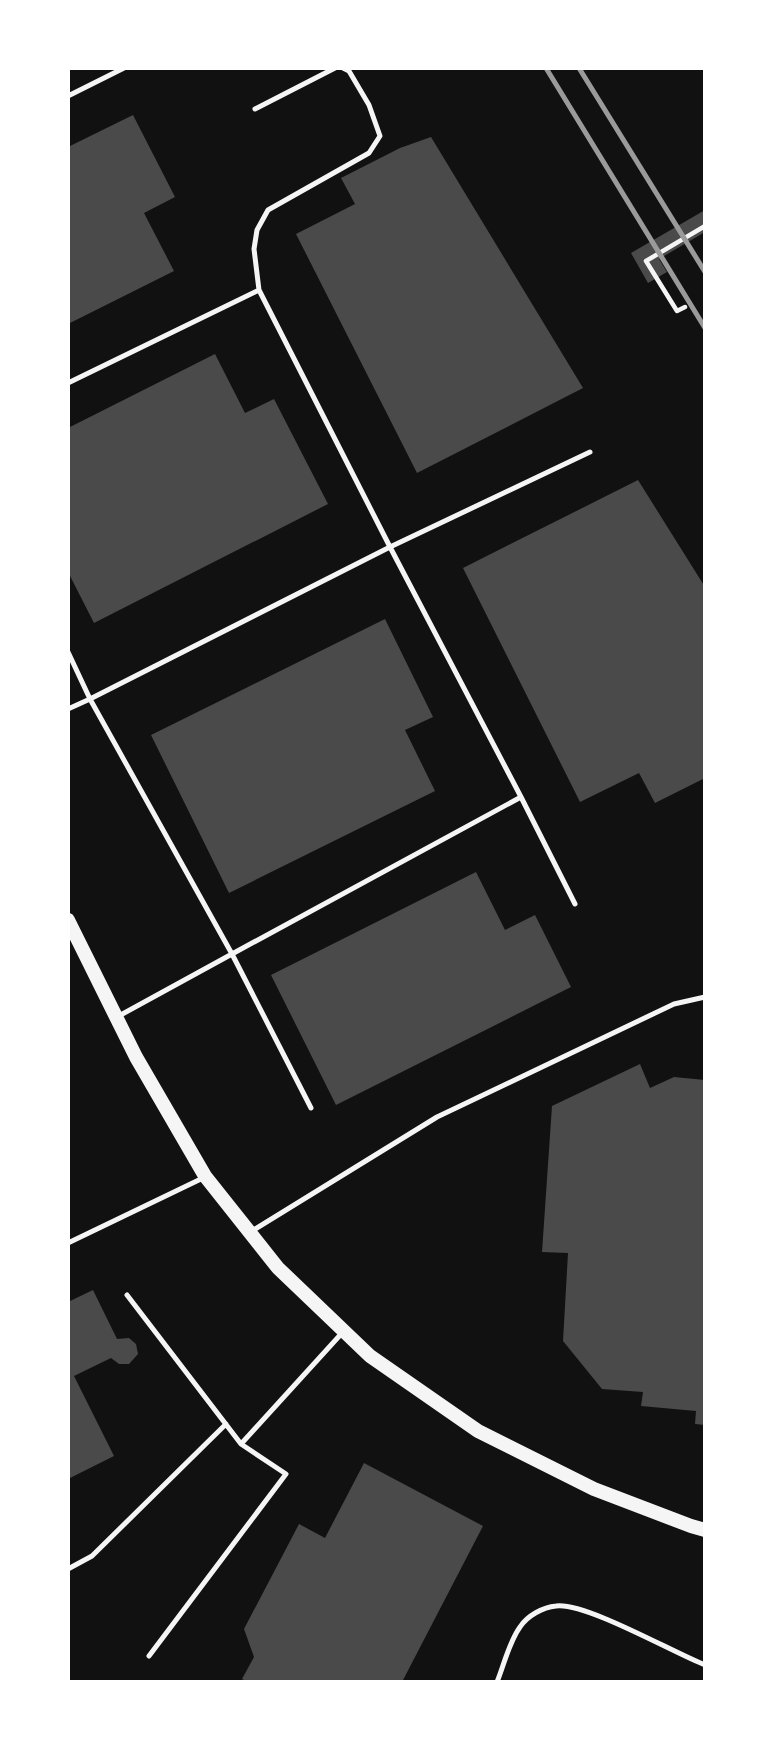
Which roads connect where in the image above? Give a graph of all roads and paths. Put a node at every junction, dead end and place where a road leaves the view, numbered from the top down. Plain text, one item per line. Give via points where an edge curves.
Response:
1 (124, 68) edge
2 (335, 68) edge
3 (343, 68) edge
4 (68, 96) edge
5 (255, 109) dead end
6 (705, 226) edge
7 (259, 290) junction
8 (685, 307) dead end
9 (68, 383) edge
10 (590, 452) dead end
11 (390, 547) junction
12 (68, 652) edge
13 (90, 699) junction
14 (68, 709) edge
15 (522, 797) junction
16 (575, 904) dead end
17 (68, 920) edge
18 (232, 954) junction
19 (705, 997) edge
20 (117, 1017) junction
21 (311, 1108) dead end
22 (205, 1176) junction
23 (250, 1233) junction
24 (68, 1243) edge
25 (127, 1296) dead end
26 (344, 1331) junction
27 (226, 1424) junction
28 (242, 1444) junction
29 (705, 1530) edge
30 (68, 1569) edge
31 (149, 1656) dead end
32 (705, 1665) edge
33 (497, 1682) edge

1 - 4 lane
2 - 5 lane
3 - 7 lane via 369,105 380,136 369,153 268,210 257,230 254,249
6 - 8 path via 646,261 677,311
7 - 9 lane
7 - 11 lane
10 - 11 lane
11 - 13 lane
11 - 15 lane
12 - 13 lane
13 - 14 lane
13 - 18 lane
15 - 16 lane
15 - 18 lane
17 - 20 main road
18 - 20 lane
18 - 21 lane
19 - 23 lane via 674,1004 437,1117
20 - 22 main road
22 - 23 main road
22 - 24 lane
23 - 26 main road via 278,1268
25 - 27 lane
26 - 28 lane
26 - 29 main road via 370,1356 478,1431 594,1489
27 - 28 lane
27 - 30 lane via 92,1556
28 - 31 lane via 286,1474
32 - 33 lane via 581,1608 555,1606 534,1614 519,1628

